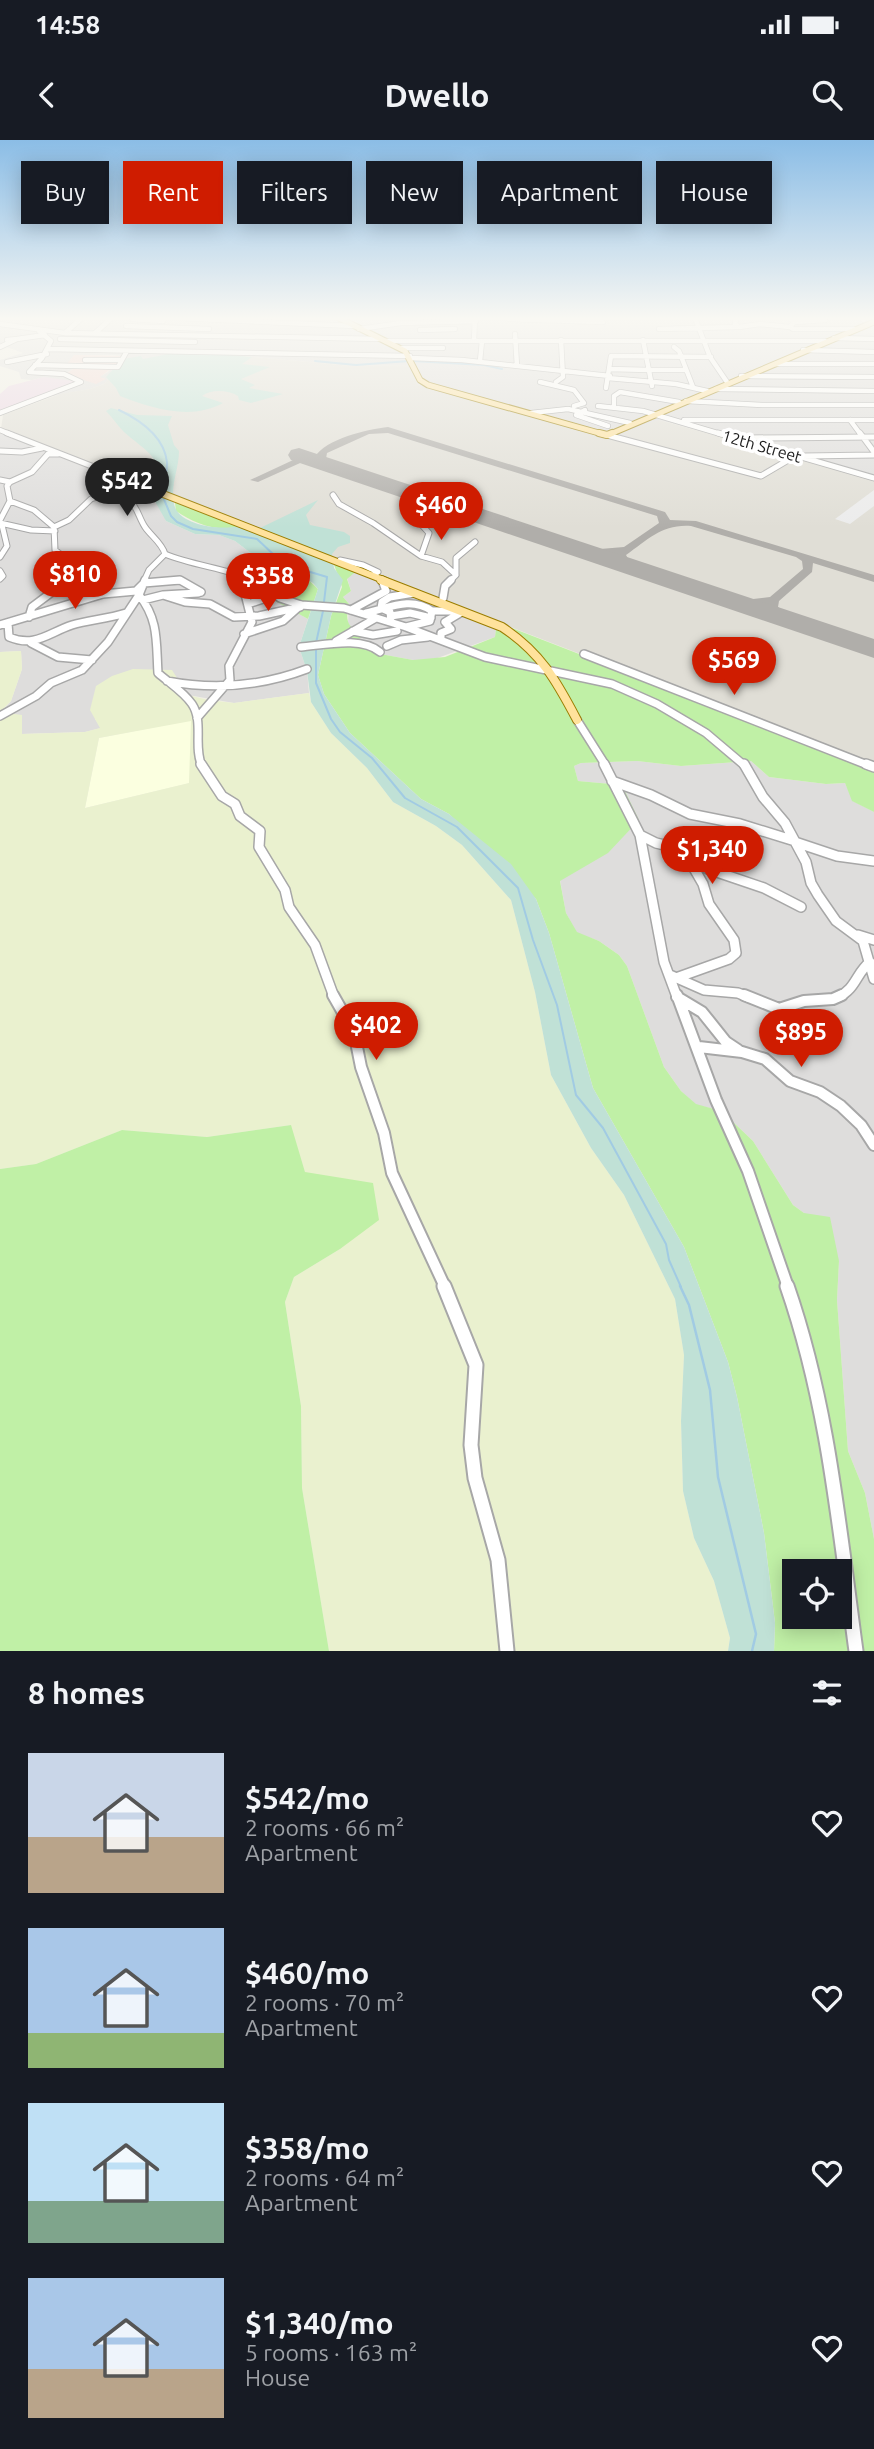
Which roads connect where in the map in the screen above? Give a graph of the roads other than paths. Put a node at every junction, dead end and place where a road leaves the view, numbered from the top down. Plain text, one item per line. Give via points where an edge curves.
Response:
1 (69, 388) edge
2 (87, 388) edge
3 (439, 388) edge
4 (563, 388) edge
5 (653, 388) edge
6 (695, 388) edge
7 (715, 388) edge
8 (719, 388) edge
9 (821, 388) edge
10 (90, 389) dead end
11 (716, 389) junction
12 (755, 390) junction
13 (708, 391) junction
14 (824, 391) junction
15 (874, 391) edge
16 (649, 396) junction
17 (683, 402) junction
18 (762, 405) junction
19 (834, 405) junction
20 (874, 405) edge
21 (598, 406) dead end
22 (614, 406) junction
23 (566, 408) junction
24 (585, 410) junction
25 (0, 413) edge
26 (531, 413) junction
27 (652, 414) junction
28 (606, 416) junction
29 (672, 420) junction
30 (850, 420) junction
31 (874, 420) edge
32 (622, 421) junction
33 (597, 422) junction
34 (630, 423) junction
35 (0, 430) edge
36 (609, 432) junction
37 (735, 438) junction
38 (863, 438) junction
39 (874, 438) edge
40 (44, 448) junction
41 (0, 452) edge
42 (59, 454) junction
43 (874, 454) edge
44 (797, 456) junction
45 (874, 476) edge
46 (0, 480) edge
47 (10, 482) junction
48 (135, 483) junction
49 (333, 495) dead end
50 (10, 500) junction
51 (419, 522) dead end
52 (1, 523) edge
53 (55, 529) junction
54 (475, 542) dead end
55 (165, 554) junction
56 (421, 556) junction
57 (0, 557) edge
58 (331, 558) dead end
59 (0, 571) edge
60 (186, 571) junction
61 (373, 575) dead end
62 (456, 575) junction
63 (247, 578) junction
64 (0, 579) edge
65 (69, 579) junction
66 (382, 580) junction
67 (144, 583) junction
68 (414, 593) junction
69 (103, 594) junction
70 (275, 595) junction
71 (163, 596) junction
72 (141, 598) junction
73 (443, 598) dead end
74 (248, 604) junction
75 (301, 606) junction
76 (382, 608) junction
77 (351, 610) junction
78 (462, 611) junction
79 (126, 613) junction
80 (433, 613) junction
81 (363, 614) junction
82 (251, 617) junction
83 (26, 618) junction
84 (376, 618) junction
85 (391, 619) junction
86 (2, 622) edge
87 (448, 624) junction
88 (406, 627) junction
89 (353, 631) junction
90 (397, 631) dead end
91 (244, 635) junction
92 (428, 636) junction
93 (441, 640) junction
94 (31, 643) junction
95 (330, 645) junction
96 (301, 648) dead end
97 (584, 654) dead end
98 (92, 660) junction
99 (306, 669) dead end
100 (550, 670) junction
101 (165, 681) junction
102 (224, 685) junction
103 (0, 716) edge
104 (197, 718) junction
105 (577, 720) joint
106 (874, 767) edge
107 (612, 780) junction
108 (640, 835) junction
109 (795, 842) junction
110 (688, 857) junction
111 (874, 861) edge
112 (801, 907) dead end
113 (857, 936) junction
114 (874, 940) edge
115 (874, 947) edge
116 (870, 962) junction
117 (673, 976) junction
118 (874, 979) edge
119 (677, 997) junction
120 (699, 1048) junction
121 (742, 1052) junction
122 (874, 1145) edge
123 (507, 1651) edge
124 (856, 1651) edge

1 - 25 street
2 - 10 street
3 - 26 main road
4 - 23 street via 574,390 584,403
5 - 16 street
6 - 13 street
7 - 13 main road
8 - 11 main road
9 - 14 street
11 - 12 street
11 - 17 main road
12 - 14 street
12 - 18 street
13 - 17 main road
14 - 15 street
14 - 19 street
16 - 17 street
16 - 22 street via 620,392 614,396
17 - 18 street
17 - 27 main road
18 - 19 street
19 - 20 street
21 - 22 street
22 - 27 street, 12th Street
23 - 24 street
23 - 26 street
24 - 28 street
24 - 33 street via 576,415
26 - 36 main road
27 - 29 street, 12th Street
27 - 34 main road
27 - 36 main road
28 - 32 street
28 - 33 street
29 - 30 street
29 - 37 street, 12th Street
30 - 31 street
30 - 38 street
32 - 34 street
32 - 36 street
33 - 36 street
34 - 36 main road
35 - 40 street
36 - 44 street via 761,476
37 - 38 street
37 - 44 street, 12th Street
38 - 39 street
38 - 43 street
40 - 41 street
40 - 42 street
42 - 47 street via 48,454 33,472
42 - 48 street
43 - 44 street
44 - 45 street, 12th Street
46 - 47 street
47 - 50 street
48 - 53 street via 91,499
48 - 55 street via 131,502
48 - 66 main road
49 - 56 street via 339,504
50 - 52 street
50 - 53 street via 34,510
51 - 56 street via 429,533
52 - 53 street via 31,530
52 - 57 street via 7,546
53 - 65 street via 55,550 65,558 61,569
54 - 62 street via 456,558
55 - 60 street
55 - 67 street via 149,570
56 - 62 street via 442,562
58 - 61 street via 378,572
59 - 64 street
60 - 63 street
60 - 67 street
60 - 71 street via 183,584 200,593
62 - 73 street via 445,586
63 - 70 street
63 - 74 street via 244,594
65 - 69 street via 99,588
65 - 83 street via 32,607
66 - 68 main road
66 - 77 street via 386,592
67 - 69 street via 136,591
67 - 72 street
68 - 76 street via 390,597
68 - 78 main road
69 - 83 street
70 - 74 street
70 - 75 street
71 - 72 street
71 - 82 street via 210,604 234,617
72 - 79 street
72 - 101 street via 154,619 158,673
74 - 82 street
75 - 77 street
75 - 82 street
75 - 91 street via 279,624
76 - 80 street via 422,604
76 - 81 street
76 - 85 street via 390,612
77 - 81 street
78 - 80 street
78 - 87 street
78 - 100 main road via 502,627 533,647
79 - 94 street via 72,625
79 - 98 street
80 - 85 street
80 - 87 street
80 - 88 street via 428,622
81 - 84 street
82 - 91 street
83 - 86 street
84 - 85 street
84 - 89 street
85 - 88 street
86 - 94 street via 9,637
87 - 92 street
87 - 93 street via 449,632 441,633
88 - 92 street
89 - 90 street via 373,635
89 - 95 street
91 - 102 street via 229,666 230,680
92 - 93 street
92 - 95 street via 401,640 384,649 355,641
93 - 100 street via 495,659
94 - 98 street via 58,657
95 - 96 street
97 - 106 street
98 - 103 street
99 - 102 street via 259,683
100 - 105 main road
100 - 109 street via 630,691 706,733 743,763
101 - 102 street
101 - 104 street via 192,704
102 - 104 street
104 - 123 street via 198,758 222,796 260,831 258,847 315,945 333,995 354,1032 392,1172 476,1365 471,1445 475,1478 498,1560
105 - 107 street
107 - 108 street
107 - 109 street via 690,814
108 - 110 street via 677,848
108 - 117 street via 660,944
109 - 111 street via 837,856
109 - 113 street via 818,895 836,921
110 - 112 street
110 - 117 street via 709,904 734,940 736,953
113 - 114 street
113 - 115 street
113 - 116 street
116 - 117 street via 847,993 779,1009 738,993 704,990
116 - 118 street
117 - 119 street
119 - 120 street
119 - 121 street via 702,1012 726,1042
120 - 121 street
120 - 124 street via 766,1220 807,1344 827,1440
121 - 122 street via 765,1059 790,1081 834,1101 861,1125

